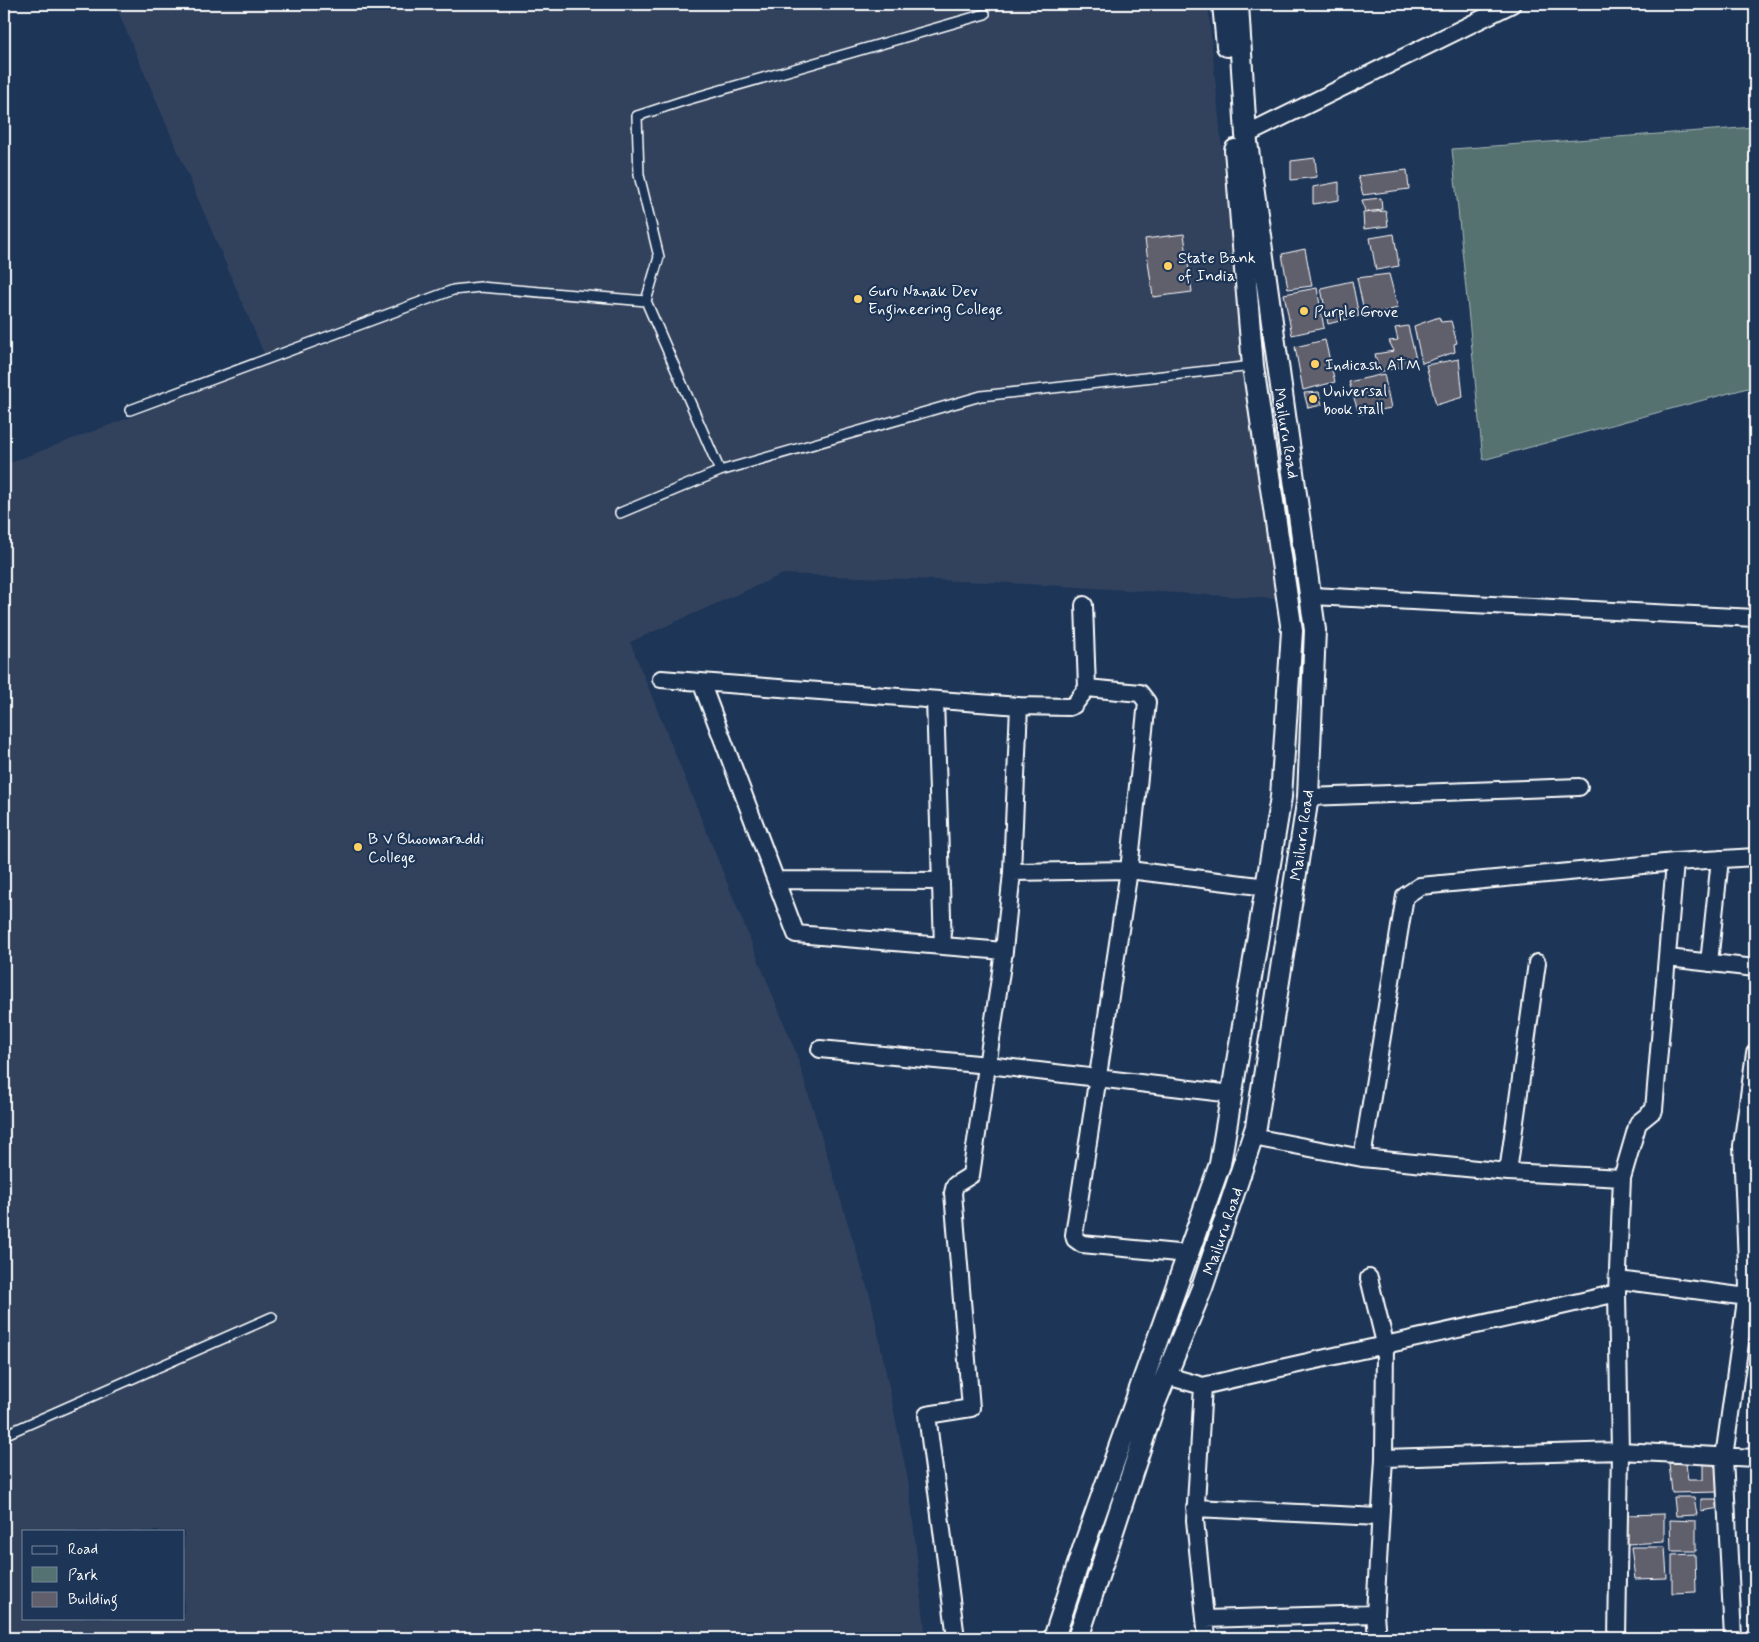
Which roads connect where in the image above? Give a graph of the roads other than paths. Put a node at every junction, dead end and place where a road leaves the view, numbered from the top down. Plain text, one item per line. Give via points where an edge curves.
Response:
1 (1223, 4) edge
2 (1238, 4) edge
3 (1512, 4) edge
4 (985, 14) dead end
5 (1246, 135) junction
6 (646, 301) junction
7 (1276, 362) junction
8 (1253, 366) junction
9 (130, 410) dead end
10 (720, 471) junction
11 (620, 513) dead end
12 (1312, 596) junction
13 (1084, 605) dead end
14 (1755, 618) edge
15 (661, 679) dead end
16 (701, 682) junction
17 (1087, 688) junction
18 (936, 700) junction
19 (1019, 706) junction
20 (1579, 787) dead end
21 (1308, 797) junction
22 (1755, 857) edge
23 (1720, 859) junction
24 (1675, 862) junction
25 (1129, 870) junction
26 (1012, 872) junction
27 (776, 880) junction
28 (941, 881) junction
29 (1267, 887) junction
30 (943, 946) junction
31 (1004, 952) junction
32 (1668, 958) junction
33 (1538, 963) dead end
34 (1709, 963) junction
35 (1755, 968) edge
36 (820, 1049) dead end
37 (1755, 1053) edge
38 (988, 1065) junction
39 (1096, 1078) junction
40 (1232, 1094) junction
41 (1253, 1137) junction
42 (1362, 1158) junction
43 (1508, 1172) junction
44 (1622, 1178) junction
45 (1188, 1254) junction
46 (1369, 1278) dead end
47 (1618, 1286) junction
48 (1751, 1297) edge
49 (272, 1316) dead end
50 (1385, 1343) junction
51 (1167, 1376) junction
52 (1203, 1386) junction
53 (4, 1435) edge
54 (1620, 1451) junction
55 (1724, 1457) junction
56 (1384, 1458) junction
57 (1755, 1458) edge
58 (1195, 1508) junction
59 (1379, 1517) junction
60 (1375, 1614) junction
61 (1205, 1618) junction
62 (956, 1638) edge
63 (1054, 1638) edge
64 (1078, 1638) edge
65 (1207, 1638) edge
66 (1377, 1638) edge
67 (1617, 1638) edge
68 (1733, 1638) edge

1 - 8 street
2 - 5 street, Mailuru Road
3 - 5 street
4 - 6 lane via 637,116 639,175 659,257
5 - 7 street, Mailuru Road
6 - 9 lane via 480,287 452,290
6 - 10 lane
7 - 8 street
7 - 12 street, Mailuru Road
8 - 10 lane via 981,396
8 - 29 street via 1292,631 1283,773
10 - 11 lane
12 - 14 street
12 - 21 street, Mailuru Road via 1315,667
13 - 17 street
15 - 16 street
16 - 18 street
16 - 27 street
17 - 19 street via 1069,707
17 - 25 street via 1140,693 1147,702
18 - 19 street
18 - 28 street
19 - 26 street
20 - 21 street
21 - 41 street, Mailuru Road
22 - 23 street
23 - 24 street
23 - 34 street
24 - 32 street
24 - 42 street via 1420,886 1406,896
25 - 26 street
25 - 29 street
25 - 39 street
26 - 31 street
27 - 28 street
27 - 30 street via 796,934
28 - 30 street
29 - 40 street
30 - 31 street
31 - 38 street
32 - 34 street
32 - 44 street via 1654,1110 1638,1123
33 - 43 street
34 - 35 street
36 - 38 street
37 - 48 street via 1742,1146
38 - 39 street
38 - 62 street via 971,1175 955,1185 953,1193 971,1408 927,1415
39 - 40 street
39 - 45 street via 1075,1239 1082,1244
40 - 45 street via 1220,1164
41 - 42 street
41 - 51 street, Mailuru Road via 1202,1288
42 - 43 street
43 - 44 street
44 - 47 street
45 - 63 street
46 - 50 street
47 - 48 street
47 - 50 street via 1491,1323
47 - 54 street
48 - 55 street
49 - 53 lane
50 - 52 street
50 - 56 street
51 - 52 street
51 - 64 street, Mailuru Road via 1145,1432
52 - 58 street
54 - 55 street
54 - 56 street
54 - 67 street
55 - 57 street
55 - 68 street
56 - 59 street
58 - 59 street
58 - 61 street
59 - 60 street
60 - 61 street
60 - 66 street
61 - 65 street

